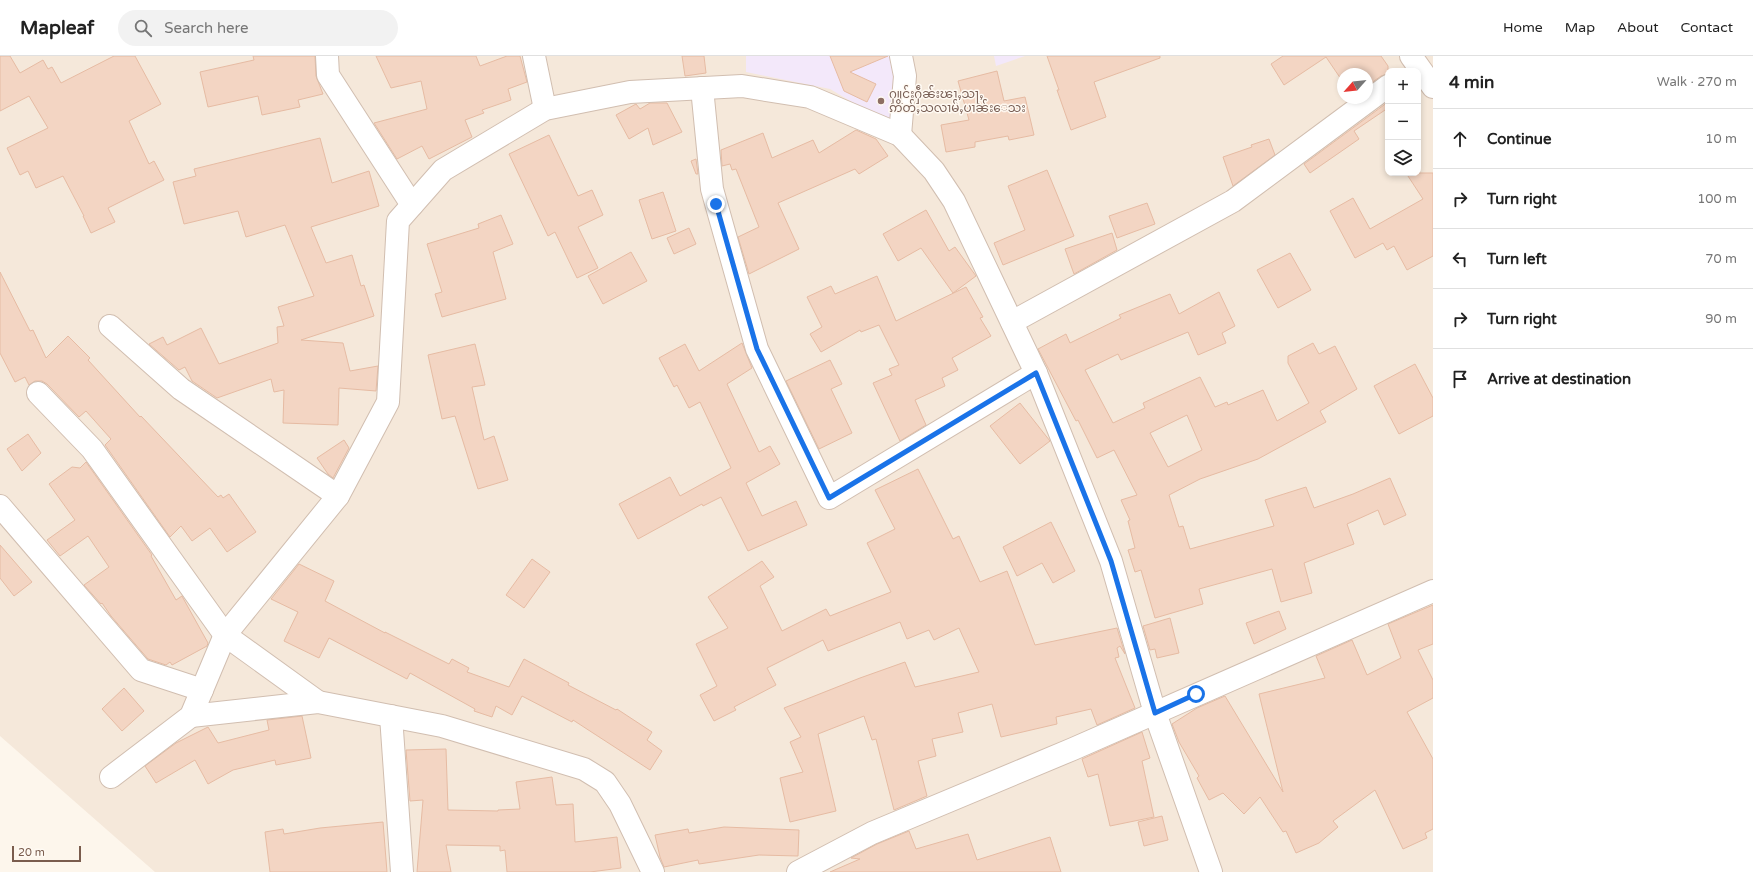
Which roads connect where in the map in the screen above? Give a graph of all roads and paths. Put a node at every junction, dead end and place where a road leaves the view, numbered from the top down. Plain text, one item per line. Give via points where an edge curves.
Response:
1 (327, 56) edge
2 (534, 56) edge
3 (901, 56) edge
4 (1412, 64) edge
5 (1433, 87) edge
6 (702, 88) junction
7 (1385, 88) edge
8 (545, 109) junction
9 (900, 135) junction
10 (412, 205) junction
11 (1012, 322) junction
12 (110, 326) dead end
13 (1036, 373) junction
14 (38, 393) dead end
15 (338, 496) junction
16 (0, 506) edge
17 (1433, 591) edge
18 (225, 635) junction
19 (202, 690) junction
20 (318, 702) junction
21 (1155, 713) junction
22 (191, 716) junction
23 (391, 716) junction
24 (111, 777) dead end
25 (402, 872) edge
26 (653, 872) edge
27 (798, 872) edge
28 (1211, 872) edge

1 - 10 street via 328,75
2 - 8 street
3 - 9 street via 905,76
4 - 5 street
6 - 8 street via 630,92
6 - 9 street via 742,86 810,97
6 - 13 street via 712,189 757,349 829,498
7 - 11 street via 1233,201
8 - 10 street via 443,170
9 - 11 street via 934,171 954,201
10 - 15 street via 398,221 388,402
11 - 13 street
12 - 15 street via 181,389
13 - 21 street via 1111,561
14 - 18 street via 92,449
15 - 18 street
16 - 19 street via 141,670
17 - 21 street
18 - 19 street
18 - 20 street
19 - 22 street
20 - 22 street
20 - 23 street
21 - 27 street via 872,833
21 - 28 street
22 - 24 street
23 - 25 street
23 - 26 street via 442,726 584,769 605,782 620,804

